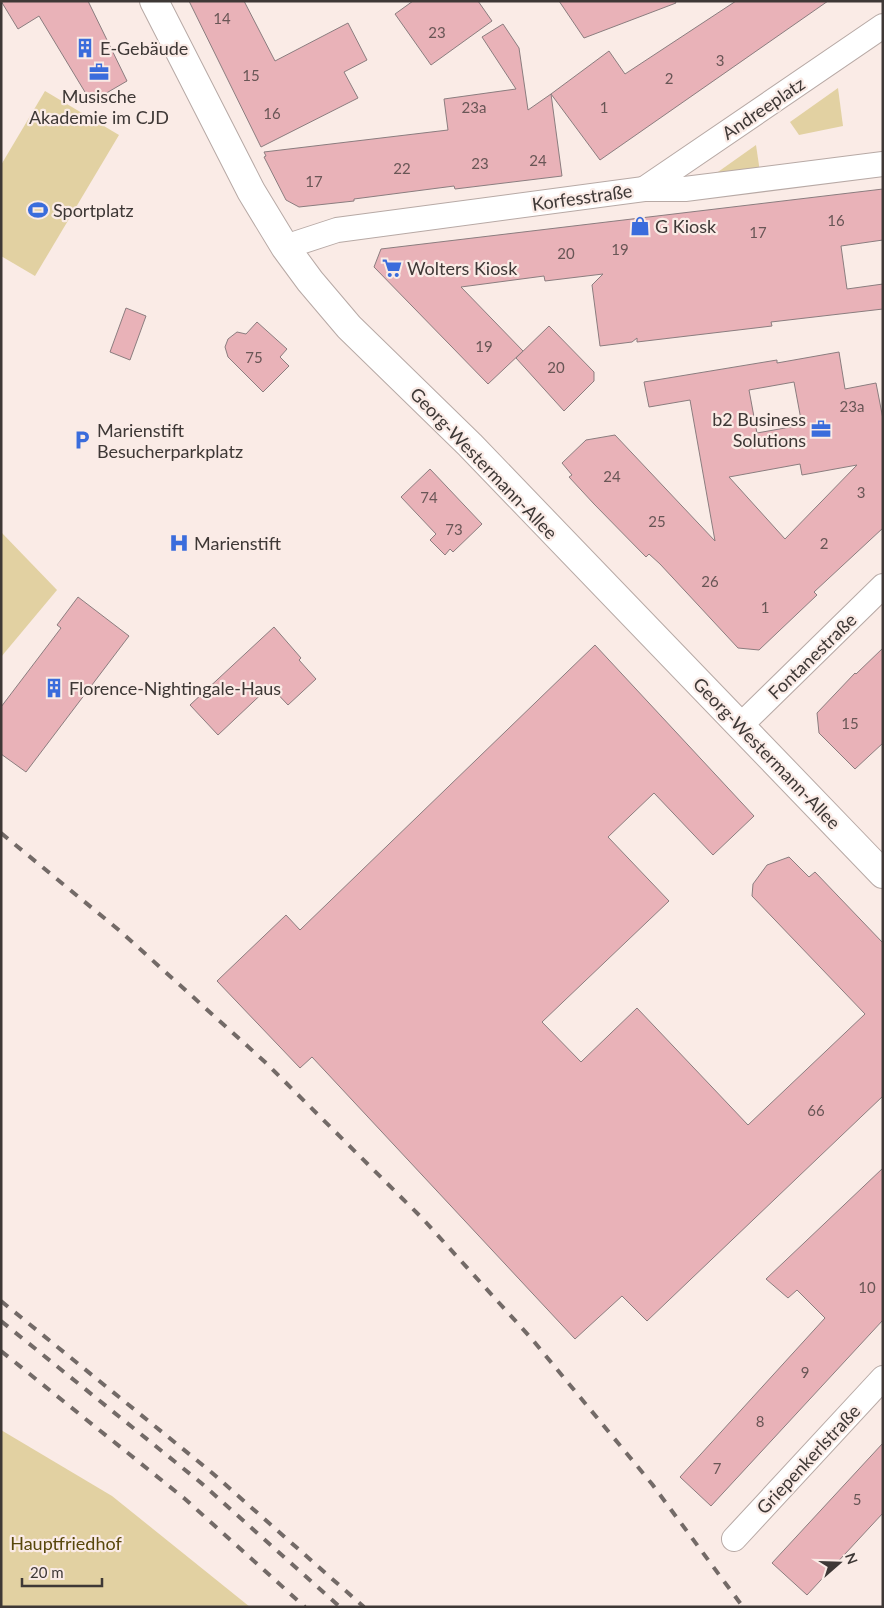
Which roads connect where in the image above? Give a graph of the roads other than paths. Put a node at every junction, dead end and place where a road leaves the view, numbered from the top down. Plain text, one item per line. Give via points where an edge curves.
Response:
1 (154, 1) edge
2 (883, 26) edge
3 (883, 164) edge
4 (644, 189) junction
5 (285, 247) junction
6 (883, 586) edge
7 (741, 725) junction
8 (883, 874) edge
9 (883, 1378) edge
10 (734, 1539) dead end

1 - 5 street, Georg-Westermann-Allee via 251,190
2 - 4 street, Andreeplatz
3 - 4 street, Korfesstraße via 686,189
4 - 5 street, Korfesstraße via 337,230
5 - 7 street, Georg-Westermann-Allee via 349,327 457,432
6 - 7 street, Fontanestraße
7 - 8 street, Georg-Westermann-Allee
9 - 10 street, Griepenkerlstraße

